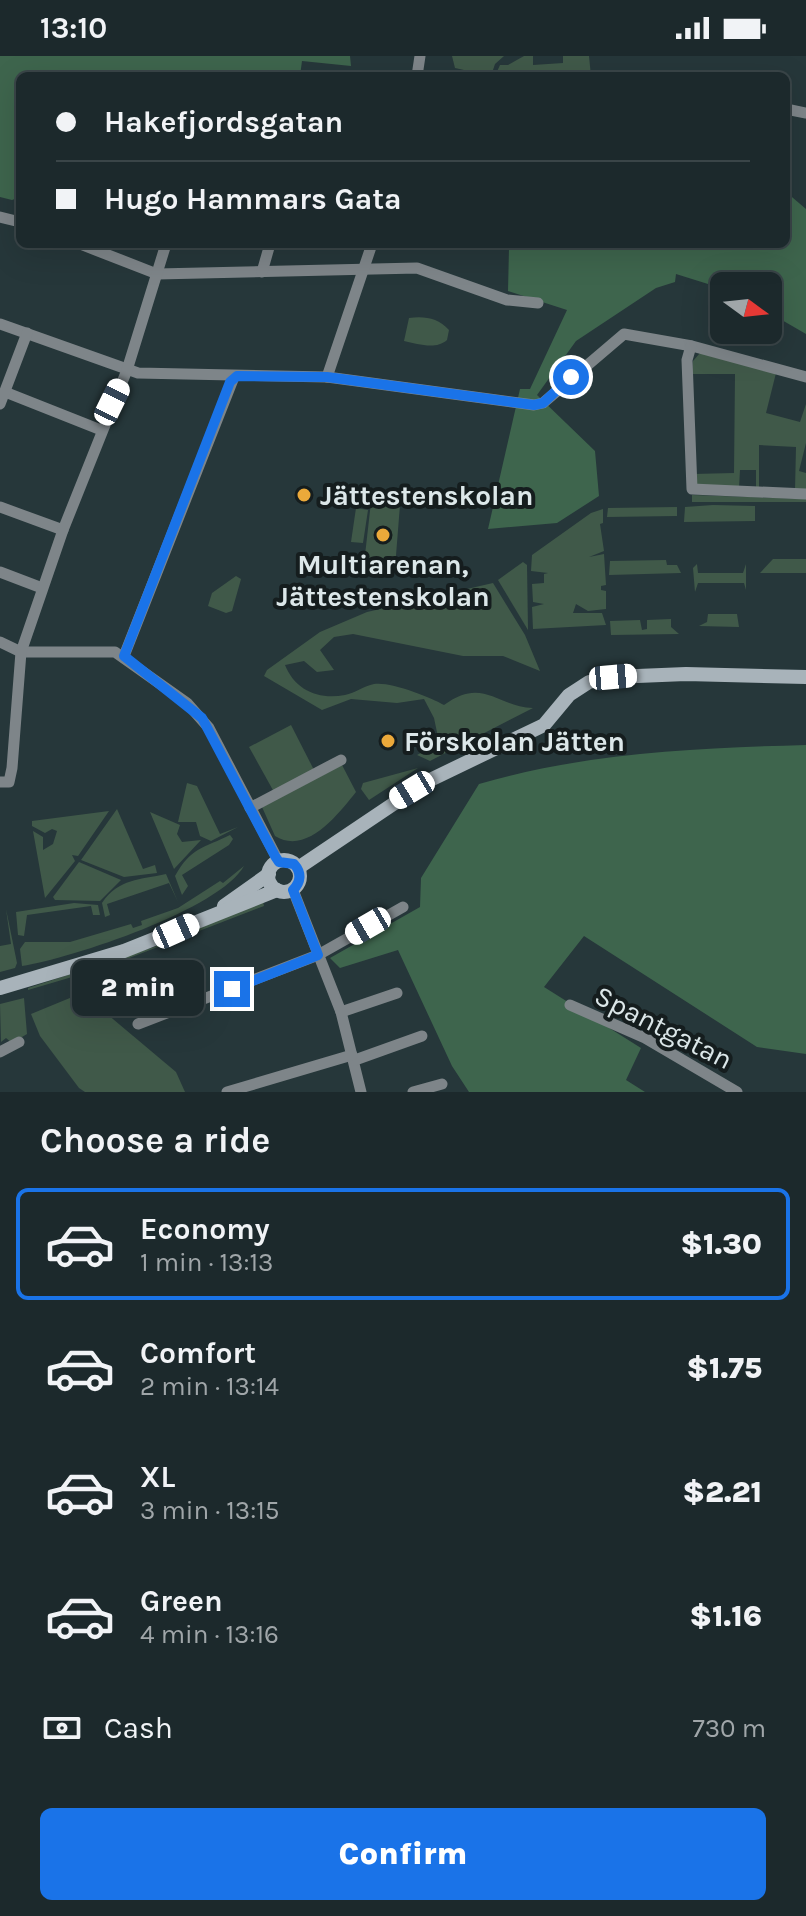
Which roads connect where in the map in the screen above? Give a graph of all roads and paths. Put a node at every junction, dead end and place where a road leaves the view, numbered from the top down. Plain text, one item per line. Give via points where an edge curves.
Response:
1 (90, 248) edge
2 (165, 248) edge
3 (269, 248) edge
4 (371, 248) edge
5 (262, 272) junction
6 (364, 272) junction
7 (157, 274) junction
8 (538, 303) dead end
9 (0, 324) edge
10 (27, 333) junction
11 (691, 346) junction
12 (127, 370) junction
13 (234, 377) junction
14 (327, 377) junction
15 (806, 377) edge
16 (2, 398) edge
17 (101, 430) junction
18 (806, 494) edge
19 (0, 507) edge
20 (63, 530) junction
21 (0, 572) edge
22 (42, 588) junction
23 (0, 642) edge
24 (21, 652) junction
25 (124, 656) junction
26 (806, 677) edge
27 (341, 760) dead end
28 (4, 782) edge
29 (250, 808) junction
30 (274, 868) junction
31 (298, 868) junction
32 (277, 890) junction
33 (293, 890) junction
34 (403, 907) dead end
35 (200, 921) junction
36 (318, 955) junction
37 (0, 988) edge
38 (397, 993) dead end
39 (570, 1005) dead end
40 (341, 1012) junction
41 (138, 1024) dead end
42 (422, 1036) dead end
43 (19, 1042) dead end
44 (0, 1052) edge
45 (354, 1057) junction
46 (442, 1084) dead end
47 (227, 1092) edge
48 (361, 1092) edge
49 (413, 1092) edge
50 (737, 1092) edge

1 - 7 street
2 - 7 street
3 - 5 street
4 - 6 street
5 - 6 street
5 - 7 street
6 - 8 street via 417,268 507,300
6 - 14 street
7 - 12 street
9 - 10 street
10 - 12 street
10 - 16 street
11 - 14 street via 618,336 543,403 534,405
11 - 15 street
11 - 18 street via 687,360 692,489
12 - 13 street
12 - 17 street
13 - 14 street
13 - 25 street
16 - 17 street
17 - 20 street
19 - 20 street
20 - 22 street
21 - 22 street
22 - 24 street
23 - 24 street
24 - 25 street
24 - 28 street
25 - 29 street via 202,718
26 - 31 street via 640,675 589,682 569,695 544,725 426,782
27 - 29 street
29 - 30 street
30 - 31 street via 288,861
30 - 32 street via 270,882
30 - 35 street
31 - 33 street via 299,882
32 - 33 street
32 - 35 street
33 - 36 street
34 - 36 street
35 - 37 street
36 - 40 street
36 - 41 street
38 - 40 street
39 - 50 street, Spantgatan via 645,1038
40 - 45 street
42 - 45 street
43 - 44 street
45 - 47 street
45 - 48 street
46 - 49 street

